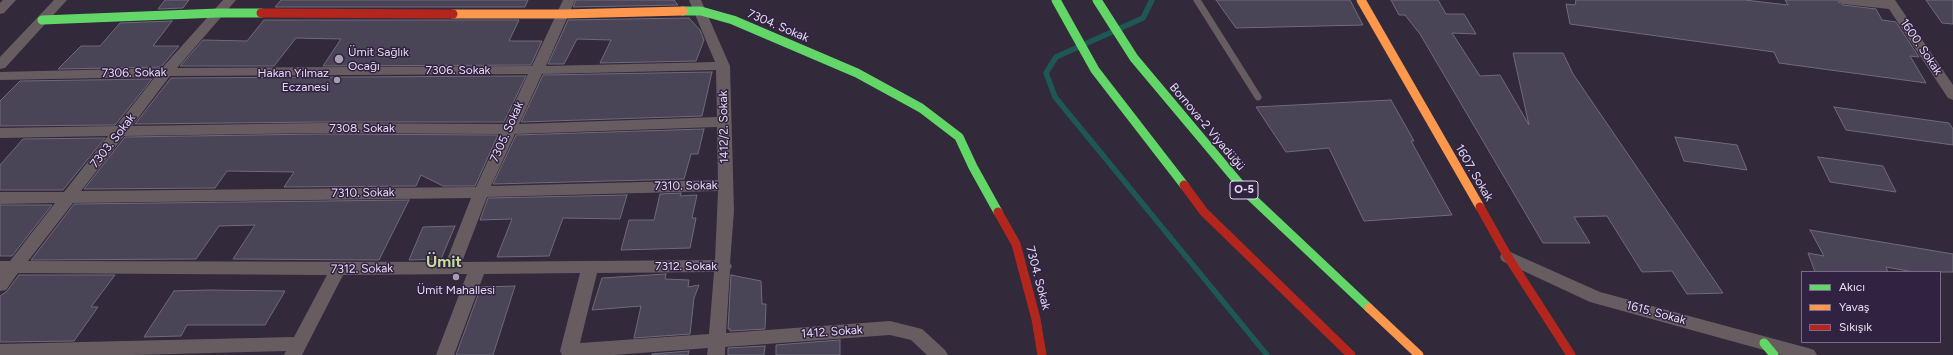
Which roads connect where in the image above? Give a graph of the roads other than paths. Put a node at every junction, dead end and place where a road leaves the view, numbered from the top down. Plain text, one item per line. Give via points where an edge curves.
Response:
1 (10, 0) edge
2 (61, 0) edge
3 (230, 0) edge
4 (1056, 0) edge
5 (1096, 0) edge
6 (1197, 0) edge
7 (1361, 0) edge
8 (1843, 0) edge
9 (1891, 3) edge
10 (698, 5) edge
11 (566, 7) edge
12 (0, 10) edge
13 (218, 13) junction
14 (42, 20) junction
15 (0, 65) edge
16 (723, 66) junction
17 (536, 70) junction
18 (166, 72) junction
19 (0, 76) edge
20 (1953, 95) edge
21 (1258, 97) dead end
22 (723, 122) junction
23 (509, 129) junction
24 (122, 131) junction
25 (0, 133) edge
26 (725, 186) junction
27 (481, 192) junction
28 (68, 197) junction
29 (0, 198) edge
30 (1508, 257) junction
31 (724, 266) junction
32 (7, 267) edge
33 (478, 267) junction
34 (590, 267) junction
35 (452, 268) junction
36 (338, 269) junction
37 (0, 285) edge
38 (717, 347) edge
39 (1769, 349) edge
40 (296, 350) edge
41 (0, 351) edge
42 (445, 355) edge
43 (939, 355) edge
44 (1042, 355) edge
45 (1351, 355) edge
46 (1419, 355) edge
47 (1571, 355) edge
48 (1808, 355) edge

1 - 12 street
2 - 14 street
3 - 13 street, 7303. Sokak
4 - 45 main road via 1095,70 1204,212
5 - 46 main road, Bornova-2 Viyadüğü / O-5 via 1134,58 1249,195
6 - 21 lane
7 - 30 main road, 1607. Sokak
8 - 9 street
9 - 20 street, 1600. Sokak
10 - 11 main road, 7304. Sokak
10 - 16 street, 1412/2. Sokak
10 - 44 main road, 7304. Sokak via 857,73 921,108 959,137 973,168 1016,244 1036,319
11 - 13 main road, 7304. Sokak
11 - 17 street, 7305. Sokak
13 - 14 main road, 7304. Sokak
13 - 18 street, 7303. Sokak
14 - 15 street
16 - 17 street, 7306. Sokak
16 - 22 street, 1412/2. Sokak
17 - 18 street, 7306. Sokak
17 - 23 street, 7305. Sokak
18 - 19 street, 7306. Sokak
18 - 24 street, 7303. Sokak
22 - 23 street, 7308. Sokak
22 - 26 street, 1412/2. Sokak
23 - 24 street, 7308. Sokak
23 - 27 street, 7305. Sokak
24 - 25 street, 7308. Sokak
24 - 28 street, 7303. Sokak
26 - 27 street, 7310. Sokak
26 - 31 street, 1412/2. Sokak
27 - 28 street, 7310. Sokak
27 - 35 street, 7305. Sokak
28 - 29 street, 7310. Sokak
28 - 32 street, 7303. Sokak
30 - 39 street, 1615. Sokak via 1596,297
30 - 47 main road, 1607. Sokak
31 - 34 street, 7312. Sokak
31 - 38 street, 1412/2. Sokak
32 - 36 street, 7312. Sokak
32 - 37 street, 7303. Sokak
33 - 34 street, 7312. Sokak
33 - 35 street, 7312. Sokak
33 - 42 street
34 - 38 street, 1412. Sokak via 569,351
35 - 36 street, 7312. Sokak
36 - 40 street
38 - 43 street, 1412. Sokak via 890,328 916,334
39 - 48 street, 1615. Sokak
40 - 41 street

